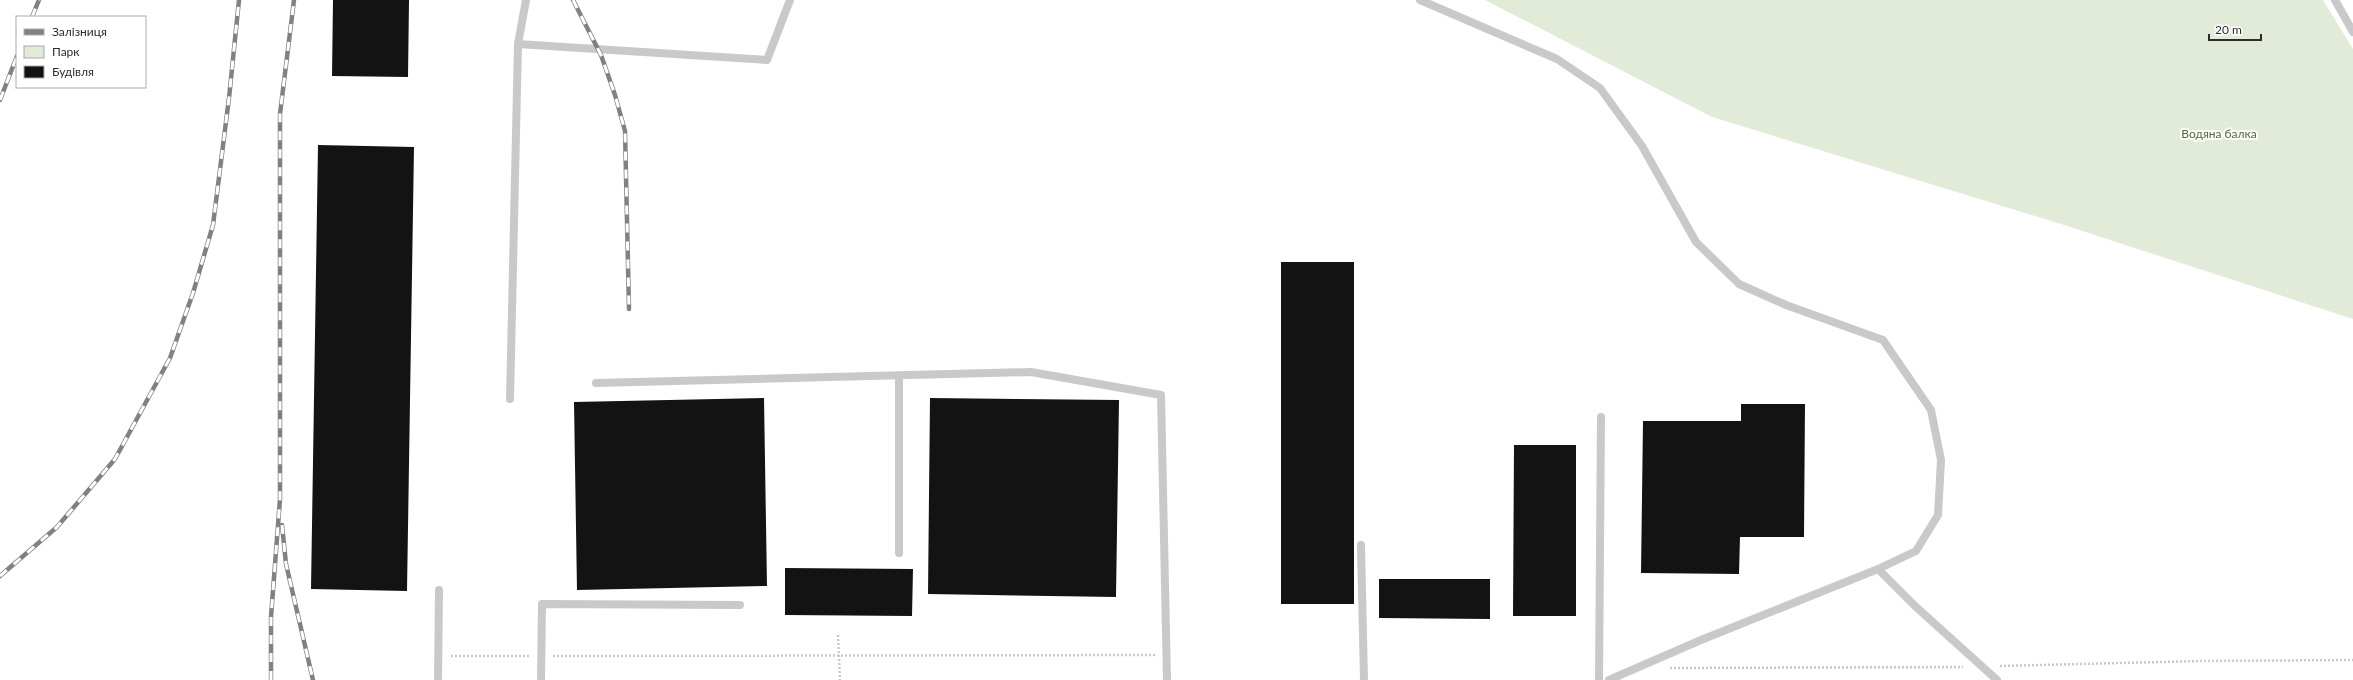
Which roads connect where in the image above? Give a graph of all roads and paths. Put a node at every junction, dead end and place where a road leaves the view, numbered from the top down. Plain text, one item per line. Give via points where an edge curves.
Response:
1 (526, 0) edge
2 (790, 0) edge
3 (1420, 0) edge
4 (2335, 0) edge
5 (2353, 32) edge
6 (518, 44) junction
7 (899, 375) junction
8 (596, 383) dead end
9 (510, 399) dead end
10 (1601, 416) dead end
11 (1361, 545) dead end
12 (899, 553) dead end
13 (1878, 569) junction
14 (439, 590) dead end
15 (740, 605) dead end
16 (838, 635) dead end
17 (839, 655) junction
18 (1167, 655) junction
19 (438, 656) junction
20 (542, 656) junction
21 (438, 680) edge
22 (541, 680) edge
23 (840, 680) edge
24 (1167, 680) edge
25 (1364, 680) edge
26 (1599, 680) edge
27 (1609, 680) edge
28 (1997, 680) edge

1 - 6 lane
2 - 6 lane via 767,60
3 - 13 lane via 1557,59 1600,88 1642,146 1696,242 1738,284 1786,305 1883,340 1931,410 1941,460 1938,515 1916,551
4 - 5 lane
6 - 9 lane
7 - 8 lane
7 - 12 lane
7 - 18 lane via 1031,372 1160,395
10 - 26 lane
11 - 25 lane
13 - 27 lane
13 - 28 lane
14 - 19 lane
15 - 20 lane via 542,604
16 - 17 path
17 - 18 path
17 - 20 path
17 - 23 path
18 - 24 lane
19 - 20 path
19 - 21 lane
20 - 22 lane

